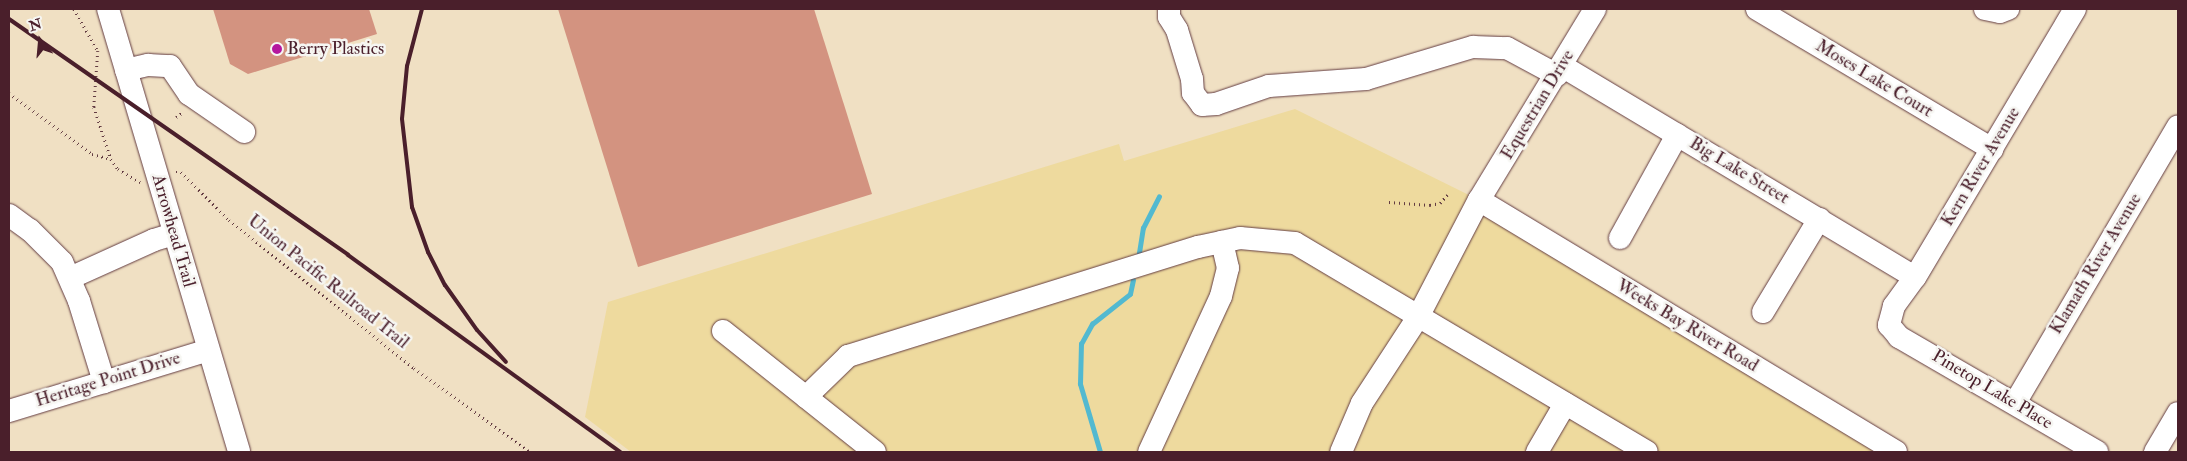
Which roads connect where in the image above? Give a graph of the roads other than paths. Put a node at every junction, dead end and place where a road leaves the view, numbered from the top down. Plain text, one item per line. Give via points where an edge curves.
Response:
1 (108, 9) edge
2 (1169, 9) edge
3 (1595, 9) edge
4 (1757, 9) edge
5 (1985, 9) edge
6 (2008, 9) edge
7 (2075, 9) edge
8 (126, 70) junction
9 (1560, 70) junction
10 (2178, 126) edge
11 (244, 132) dead end
12 (1677, 135) junction
13 (1992, 149) junction
14 (1479, 200) junction
15 (9, 215) edge
16 (1819, 219) junction
17 (174, 234) junction
18 (1620, 238) dead end
19 (1222, 242) junction
20 (1915, 277) junction
21 (70, 278) junction
22 (1763, 312) dead end
23 (1418, 317) junction
24 (1889, 325) joint
25 (723, 332) dead end
26 (208, 350) junction
27 (104, 382) junction
28 (806, 397) junction
29 (2014, 402) junction
30 (1564, 404) junction
31 (9, 411) edge
32 (2178, 412) edge
33 (239, 452) edge
34 (875, 452) edge
35 (1149, 452) edge
36 (1341, 452) edge
37 (1538, 452) edge
38 (1647, 452) edge
39 (1896, 452) edge
40 (2097, 452) edge
41 (2155, 452) edge

1 - 8 street, Arrowhead Trail
2 - 9 street, Big Lake Street via 1192,79 1193,93 1202,105 1216,104 1269,86 1366,79 1473,47 1507,48
3 - 9 street, Equestrian Drive
4 - 13 street, Moses Lake Court
5 - 6 street via 2000,12
7 - 13 street, Kern River Avenue
8 - 11 street via 148,65 170,66 189,94
8 - 17 street, Arrowhead Trail
9 - 12 street, Big Lake Street
9 - 14 street, Equestrian Drive
10 - 29 street, Klamath River Avenue
12 - 16 street, Big Lake Street
12 - 18 street
13 - 20 street, Kern River Avenue
14 - 23 street, Equestrian Drive
14 - 39 street, Weeks Bay River Road
15 - 21 street via 48,246
16 - 20 street, Big Lake Street
16 - 22 street
17 - 21 street
17 - 26 street, Arrowhead Trail
19 - 23 street via 1240,238 1294,243
19 - 28 street via 848,356
19 - 35 street via 1228,268 1221,296
20 - 24 street, Kern River Avenue via 1894,306
21 - 27 street
23 - 30 street
23 - 36 street, Equestrian Drive via 1362,404
24 - 29 street, Pinetop Lake Place via 1898,337
25 - 28 street
26 - 27 street, Heritage Point Drive
26 - 33 street, Arrowhead Trail
27 - 31 street, Heritage Point Drive
28 - 34 street
29 - 40 street, Pinetop Lake Place
30 - 37 street
30 - 38 street
32 - 41 street

